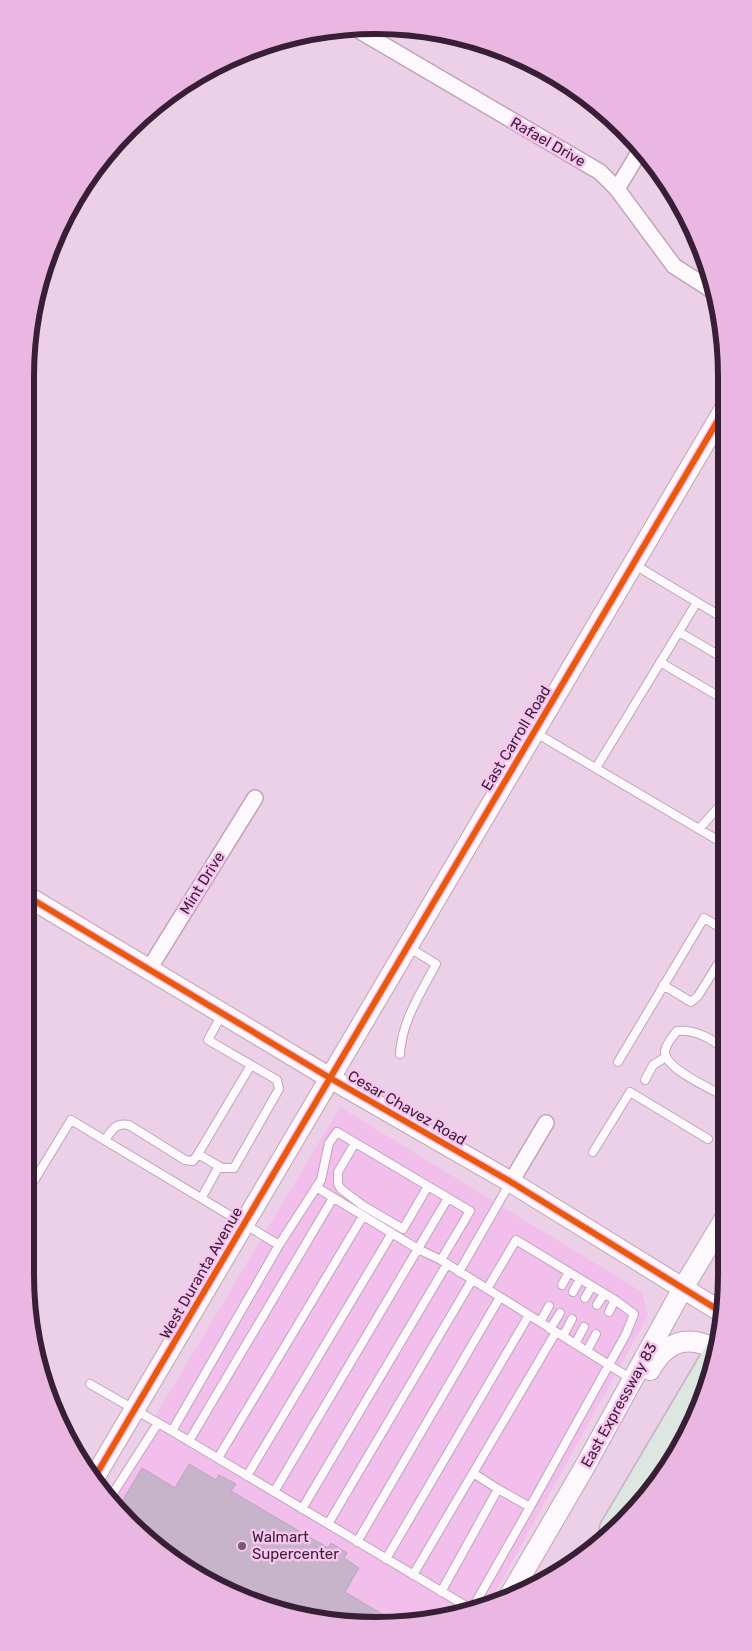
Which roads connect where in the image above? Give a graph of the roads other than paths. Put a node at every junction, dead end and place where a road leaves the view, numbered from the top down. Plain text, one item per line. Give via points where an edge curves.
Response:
1 (365, 34) edge
2 (637, 155) edge
3 (617, 189) junction
4 (707, 287) edge
5 (718, 420) edge
6 (633, 564) junction
7 (697, 602) junction
8 (718, 615) edge
9 (679, 632) junction
10 (718, 654) edge
11 (660, 662) junction
12 (718, 696) edge
13 (534, 732) junction
14 (596, 768) junction
15 (255, 798) dead end
16 (718, 809) edge
17 (699, 829) junction
18 (718, 840) edge
19 (34, 901) edge
20 (718, 926) edge
21 (407, 947) junction
22 (718, 964) edge
23 (149, 969) junction
24 (664, 985) junction
25 (223, 1013) junction
26 (718, 1046) edge
27 (400, 1054) dead end
28 (666, 1058) junction
29 (618, 1062) dead end
30 (251, 1065) junction
31 (330, 1078) junction
32 (646, 1080) dead end
33 (718, 1091) edge
34 (546, 1123) dead end
35 (708, 1139) dead end
36 (105, 1140) junction
37 (355, 1143) junction
38 (593, 1152) dead end
39 (198, 1154) junction
40 (219, 1166) junction
41 (34, 1181) edge
42 (511, 1182) junction
43 (428, 1186) junction
44 (316, 1188) junction
45 (202, 1197) junction
46 (333, 1198) junction
47 (448, 1198) junction
48 (364, 1216) junction
49 (244, 1223) junction
50 (403, 1229) junction
51 (718, 1230) edge
52 (395, 1235) junction
53 (280, 1245) junction
54 (418, 1249) junction
55 (444, 1262) junction
56 (459, 1272) junction
57 (569, 1272) junction
58 (580, 1279) junction
59 (472, 1280) junction
60 (562, 1284) dead end
61 (592, 1286) junction
62 (683, 1288) junction
63 (487, 1289) junction
64 (573, 1292) dead end
65 (604, 1294) junction
66 (500, 1297) junction
67 (584, 1298) dead end
68 (615, 1300) junction
69 (597, 1305) dead end
70 (549, 1306) dead end
71 (716, 1309) edge
72 (609, 1312) dead end
73 (560, 1313) dead end
74 (529, 1315) junction
75 (572, 1319) dead end
76 (540, 1322) junction
77 (584, 1327) dead end
78 (556, 1332) junction
79 (596, 1334) dead end
80 (575, 1344) junction
81 (587, 1351) junction
82 (709, 1354) edge
83 (608, 1365) junction
84 (703, 1377) edge
85 (633, 1380) junction
86 (90, 1384) dead end
87 (134, 1410) junction
88 (158, 1423) junction
89 (172, 1431) junction
90 (189, 1441) junction
91 (218, 1458) junction
92 (584, 1468) junction
93 (97, 1473) edge
94 (473, 1473) junction
95 (247, 1476) junction
96 (498, 1489) junction
97 (274, 1492) junction
98 (113, 1494) edge
99 (530, 1507) junction
100 (302, 1509) junction
101 (624, 1511) edge
102 (328, 1524) junction
103 (357, 1542) junction
104 (386, 1559) junction
105 (413, 1575) junction
106 (513, 1588) edge
107 (441, 1592) junction
108 (475, 1603) edge
109 (465, 1606) edge

1 - 3 street, Rafael Drive via 600,172
2 - 3 street
3 - 4 street, Rafael Drive via 674,266
5 - 6 street, East Carroll Road
6 - 7 lane
6 - 13 street, East Carroll Road
7 - 8 lane
7 - 9 lane
9 - 10 lane
9 - 11 lane
11 - 12 lane
11 - 14 lane
13 - 14 lane
13 - 21 street, East Carroll Road
14 - 17 lane
15 - 23 street, Mint Drive
16 - 17 lane
17 - 18 lane
19 - 23 street, Cesar Chavez Road
20 - 24 lane via 704,918
21 - 27 lane via 436,964 406,1020
21 - 31 street, East Carroll Road
22 - 24 lane via 691,1002
23 - 25 street, Cesar Chavez Road
24 - 29 lane
25 - 30 lane via 208,1040
25 - 31 street, Cesar Chavez Road
26 - 28 lane via 688,1030 677,1031 665,1050
28 - 32 lane via 653,1064
28 - 33 lane via 692,1078
30 - 39 lane
30 - 40 lane via 277,1080 279,1090 234,1168
31 - 42 street, Cesar Chavez Road
31 - 49 street, West Duranta Avenue
34 - 42 street
35 - 38 lane via 630,1092
36 - 39 lane via 115,1126 123,1124 185,1160 192,1161
36 - 41 lane via 71,1120
36 - 45 lane
37 - 43 lane
37 - 44 lane via 337,1132 329,1143 321,1180
37 - 50 lane via 338,1172 338,1184 362,1205
39 - 40 lane
40 - 45 lane
42 - 56 lane
42 - 62 street, Cesar Chavez Road
43 - 47 lane
43 - 50 lane
44 - 46 lane
44 - 53 lane
45 - 49 lane
46 - 48 lane
46 - 90 lane
47 - 54 lane
47 - 55 lane via 470,1211
48 - 52 lane
48 - 91 lane
49 - 53 lane
49 - 87 street, West Duranta Avenue
50 - 52 lane
51 - 62 street, East Expressway 83
52 - 54 lane
52 - 95 lane
53 - 89 lane
54 - 55 lane
54 - 97 lane
55 - 56 lane
55 - 100 lane
56 - 59 lane
57 - 58 lane
57 - 60 lane
57 - 63 lane via 516,1240
58 - 61 lane
58 - 64 lane
59 - 63 lane
59 - 102 lane
61 - 65 lane
61 - 67 lane
62 - 71 street, Cesar Chavez Road
62 - 85 street, East Expressway 83
63 - 66 lane
65 - 68 lane
65 - 69 lane
66 - 74 lane
66 - 103 lane
68 - 72 lane
68 - 83 lane via 634,1314
70 - 76 lane
73 - 78 lane
74 - 76 lane
74 - 104 lane
75 - 78 lane
76 - 78 lane
77 - 80 lane
78 - 80 lane
78 - 94 lane
79 - 81 lane
80 - 81 lane
81 - 83 lane
82 - 92 street via 693,1340 667,1348 653,1365 624,1417
83 - 85 lane
83 - 99 lane
84 - 101 highway
85 - 92 street, East Expressway 83
86 - 87 lane
87 - 88 lane
87 - 93 street, West Duranta Avenue
88 - 89 lane
88 - 98 lane
89 - 90 lane
90 - 91 lane
91 - 95 lane
92 - 106 street, East Expressway 83
94 - 96 lane
94 - 105 lane
95 - 97 lane
96 - 99 lane
96 - 107 lane
97 - 100 lane
99 - 108 lane
100 - 102 lane
102 - 103 lane
103 - 104 lane
104 - 105 lane
105 - 107 lane
107 - 109 lane

